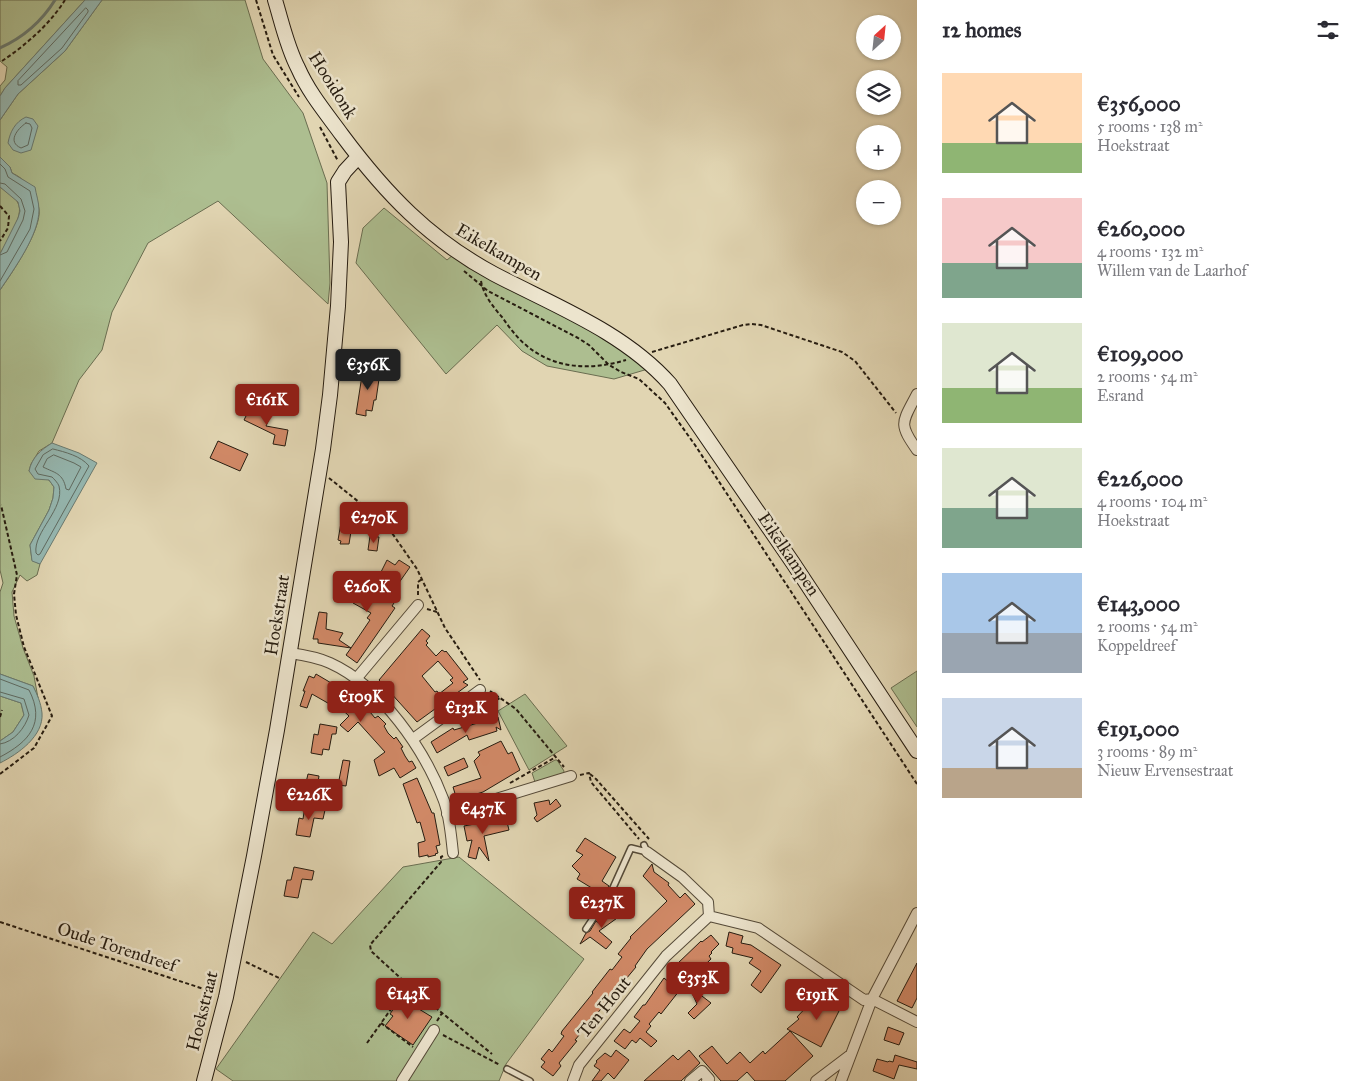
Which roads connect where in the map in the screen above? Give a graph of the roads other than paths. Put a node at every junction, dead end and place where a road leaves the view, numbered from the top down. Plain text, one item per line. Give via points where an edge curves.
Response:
1 (275, 0) edge
2 (358, 157) junction
3 (917, 394) edge
4 (917, 450) edge
5 (418, 605) dead end
6 (290, 653) junction
7 (356, 679) junction
8 (483, 687) road end
9 (413, 739) junction
10 (917, 751) edge
11 (571, 776) road end
12 (447, 814) junction
13 (648, 847) joint
14 (453, 854) road end
15 (917, 913) edge
16 (709, 916) junction
17 (586, 929) dead end
18 (872, 999) junction
19 (917, 1022) edge
20 (434, 1030) road end
21 (849, 1056) junction
22 (507, 1069) road end
23 (204, 1081) edge
24 (402, 1081) edge
25 (530, 1081) edge
26 (573, 1081) edge
27 (690, 1081) edge
28 (707, 1081) edge
29 (816, 1081) edge
30 (841, 1081) edge

1 - 2 street, Hooidonk via 291,52 306,84
2 - 6 street, Hoekstraat via 338,182 341,242 330,395
2 - 10 street, Eikelkampen via 404,209 446,244 493,274 610,334 662,375 793,563
3 - 4 street via 905,419 904,430
5 - 7 street
6 - 7 street via 321,659
6 - 23 street, Hoekstraat via 226,996
7 - 9 street via 381,701
8 - 9 street
9 - 12 street via 444,801
11 - 12 street
12 - 14 street
13 - 16 street via 708,902
13 - 17 lane via 631,848 612,890
15 - 18 street
16 - 18 street via 758,928 864,1000
16 - 26 street, Ten Hout via 666,956 587,1054
18 - 19 street
18 - 21 street
20 - 24 street
21 - 29 street
21 - 30 street
22 - 25 lane
27 - 28 street via 702,1071 709,1079

